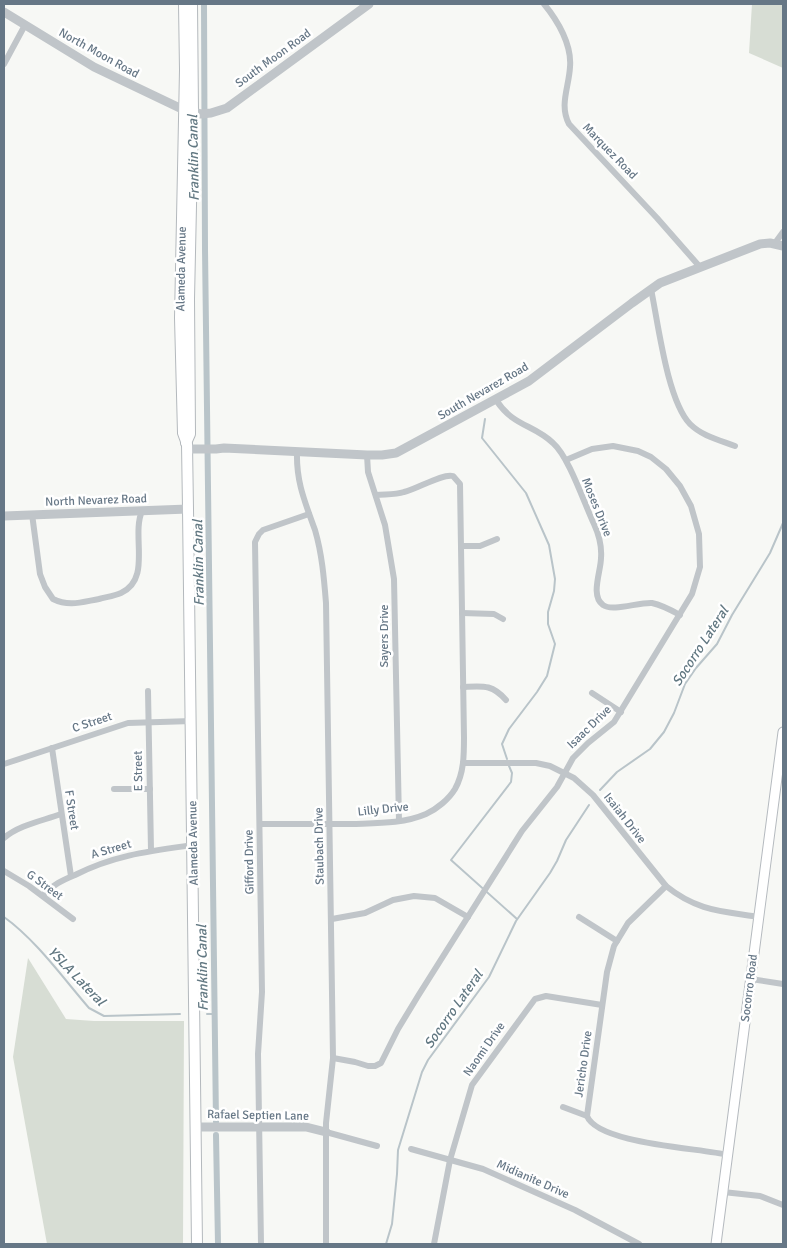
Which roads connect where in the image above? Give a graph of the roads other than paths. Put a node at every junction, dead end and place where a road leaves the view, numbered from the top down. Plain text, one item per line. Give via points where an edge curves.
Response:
1 (184, 4) edge
2 (192, 4) edge
3 (369, 4) edge
4 (544, 4) edge
5 (4, 12) edge
6 (26, 25) junction
7 (4, 64) edge
8 (192, 112) junction
9 (783, 232) edge
10 (779, 245) edge
11 (700, 267) junction
12 (652, 289) junction
13 (496, 400) junction
14 (734, 446) dead end
15 (189, 447) junction
16 (296, 451) junction
17 (367, 455) junction
18 (566, 460) junction
19 (376, 495) junction
20 (188, 509) junction
21 (142, 511) junction
22 (32, 514) junction
23 (308, 514) junction
24 (4, 516) edge
25 (497, 539) dead end
26 (461, 546) junction
27 (462, 613) junction
28 (680, 615) junction
29 (503, 619) dead end
30 (464, 687) junction
31 (148, 691) dead end
32 (592, 693) dead end
33 (506, 700) dead end
34 (621, 712) junction
35 (192, 721) junction
36 (149, 722) junction
37 (783, 732) edge
38 (52, 748) junction
39 (4, 764) edge
40 (463, 764) junction
41 (564, 773) junction
42 (114, 789) dead end
43 (150, 789) junction
44 (61, 814) junction
45 (399, 821) junction
46 (260, 824) junction
47 (329, 824) junction
48 (4, 838) edge
49 (193, 845) junction
50 (151, 850) junction
51 (4, 871) edge
52 (71, 876) junction
53 (666, 886) junction
54 (43, 896) junction
55 (468, 917) junction
56 (579, 917) dead end
57 (759, 917) junction
58 (73, 919) dead end
59 (332, 919) junction
60 (617, 941) junction
61 (751, 979) junction
62 (783, 984) edge
63 (602, 1005) junction
64 (333, 1058) junction
65 (563, 1107) dead end
66 (587, 1116) junction
67 (197, 1127) junction
68 (259, 1127) junction
69 (326, 1132) junction
70 (377, 1146) dead end
71 (411, 1149) dead end
72 (728, 1155) junction
73 (450, 1160) junction
74 (723, 1192) junction
75 (783, 1205) edge
76 (626, 1241) edge
77 (197, 1244) edge
78 (261, 1244) edge
79 (326, 1244) edge
80 (436, 1244) edge
81 (639, 1244) edge
82 (716, 1244) edge

1 - 8 main road, Alameda Avenue
2 - 8 main road, Alameda Avenue
3 - 8 street, South Moon Road via 227,108 211,113
4 - 11 street, Marquez Road via 564,36 569,52 564,111 569,124
5 - 6 street, North Moon Road
6 - 7 street
6 - 8 street, North Moon Road via 94,67
8 - 15 main road, Alameda Avenue via 180,318 182,433
9 - 10 street, South Nevarez Road
10 - 11 street, South Nevarez Road via 760,244
11 - 12 street, South Nevarez Road
12 - 13 street, South Nevarez Road via 533,378
12 - 14 street via 667,370 682,410 696,429
13 - 17 street, South Nevarez Road via 403,450
13 - 18 street, Moses Drive via 511,418 554,444
15 - 16 street, South Nevarez Road
15 - 20 main road, Alameda Avenue
16 - 17 street, South Nevarez Road
16 - 23 street, Staubach Drive via 298,476
17 - 19 street, Sayers Drive via 368,472
18 - 28 street, Moses Drive via 599,536 602,557 598,600 608,608 651,603
18 - 28 street, Isaac Drive via 592,448 613,446 634,450 657,461 680,486 697,522 700,567 692,594
19 - 26 street, Lilly Drive via 402,493 445,476 453,476 461,490
19 - 45 street, Sayers Drive via 385,525 394,579
20 - 21 street, North Nevarez Road
20 - 35 main road, Alameda Avenue
21 - 22 street, North Nevarez Road
21 - 22 street via 138,522 139,569 134,582 120,594 70,604 54,599 43,582
22 - 24 street, North Nevarez Road
23 - 46 street, Gifford Drive via 263,530 255,542
23 - 47 street, Staubach Drive via 324,569
25 - 26 street via 480,546
26 - 27 street, Lilly Drive
27 - 29 street via 494,614
27 - 30 street, Lilly Drive
28 - 34 street, Isaac Drive
30 - 33 street via 494,688
30 - 40 street, Lilly Drive
31 - 36 street, E Street
32 - 34 street
34 - 41 street, Isaac Drive via 614,722 579,751
35 - 36 street, C Street
35 - 49 main road, Alameda Avenue
36 - 38 street, C Street via 120,725
36 - 43 street, E Street
37 - 57 main road, Socorro Road
38 - 39 street, C Street
38 - 44 street, F Street
40 - 41 street, Isaiah Drive via 536,763
40 - 45 street, Lilly Drive via 458,783 446,800 429,812
41 - 53 street, Isaiah Drive via 593,795
41 - 55 street, Isaac Drive via 557,787 522,830
42 - 43 street
43 - 50 street, E Street
44 - 48 street
44 - 52 street, F Street
45 - 47 street, Lilly Drive
46 - 47 street, Lilly Drive
46 - 68 street, Gifford Drive via 262,992 258,1045
47 - 59 street, Staubach Drive
49 - 50 street, A Street
49 - 67 main road, Alameda Avenue
50 - 52 street, A Street via 107,860
51 - 54 street, G Street
52 - 54 street, A Street via 52,886
53 - 57 street, Isaiah Drive via 707,909
53 - 60 street, Jericho Drive via 628,923
54 - 58 street, G Street
55 - 59 street via 435,898 414,896 393,900 365,913
55 - 64 street, Isaac Drive via 398,1029 381,1063 372,1067
56 - 60 street
57 - 61 main road, Socorro Road
59 - 64 street, Staubach Drive
60 - 63 street, Jericho Drive via 606,972
61 - 62 street
61 - 72 main road, Socorro Road
63 - 66 street, Jericho Drive
63 - 73 street, Naomi Drive via 546,996 533,1001 472,1085
64 - 69 street, Staubach Drive
65 - 66 street
66 - 72 street, Jericho Drive via 594,1125 629,1139
67 - 68 street, Rafael Septien Lane
67 - 77 main road, Alameda Avenue
68 - 69 street, Rafael Septien Lane via 306,1127
68 - 78 street, Gifford Drive
69 - 70 street, Rafael Septien Lane
69 - 79 street, Staubach Drive
71 - 73 street, Midianite Drive
72 - 74 main road, Socorro Road
73 - 76 street, Midianite Drive via 483,1170 581,1213
73 - 80 street, Naomi Drive
74 - 75 street via 760,1196
74 - 82 main road, Socorro Road
76 - 81 street, Midianite Drive

